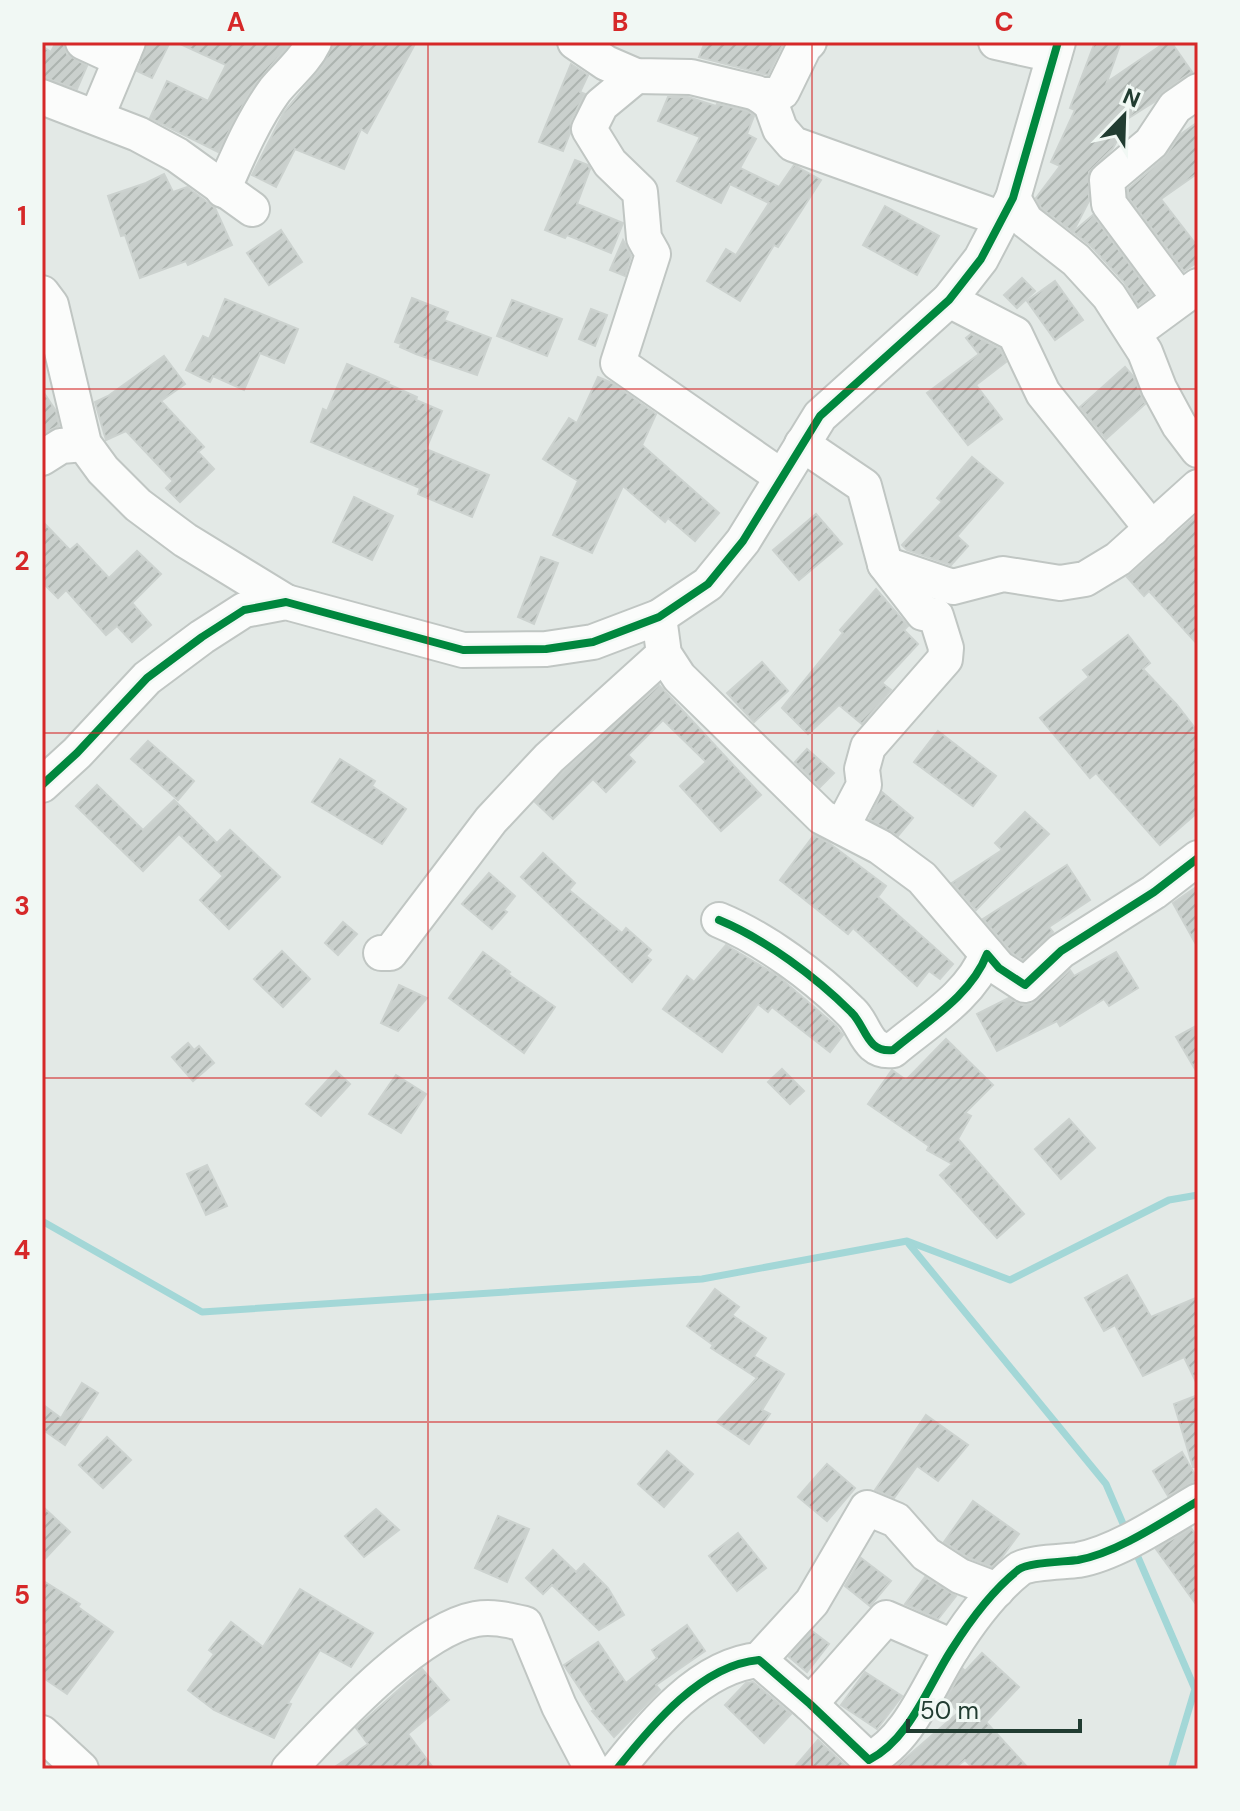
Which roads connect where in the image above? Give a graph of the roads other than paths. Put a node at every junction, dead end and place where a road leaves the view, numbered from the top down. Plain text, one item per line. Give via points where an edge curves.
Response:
1 (83, 42) edge
2 (314, 42) edge
3 (575, 42) edge
4 (809, 42) edge
5 (996, 42) edge
6 (125, 48) edge
7 (1056, 49) edge
8 (636, 76) junction
9 (1198, 91) edge
10 (759, 95) junction
11 (42, 97) edge
12 (97, 116) junction
13 (223, 190) junction
14 (1007, 208) junction
15 (252, 209) dead end
16 (1189, 292) edge
17 (42, 293) edge
18 (949, 300) junction
19 (1134, 333) junction
20 (84, 444) junction
21 (802, 444) junction
22 (1198, 450) edge
23 (42, 458) edge
24 (782, 477) junction
25 (1198, 487) edge
26 (1152, 529) junction
27 (885, 564) junction
28 (286, 602) junction
29 (659, 617) junction
30 (664, 654) junction
31 (42, 783) edge
32 (842, 827) junction
33 (1198, 858) edge
34 (719, 920) dead end
35 (381, 953) dead end
36 (987, 954) junction
37 (1198, 1501) edge
38 (997, 1590) junction
39 (953, 1647) junction
40 (759, 1660) junction
41 (810, 1704) junction
42 (42, 1733) edge
43 (877, 1763) edge
44 (81, 1769) edge
45 (289, 1769) edge
46 (592, 1769) edge
47 (617, 1769) edge

1 - 6 street via 109,54
2 - 13 street via 275,91
3 - 8 street
4 - 10 street via 782,92
5 - 7 street
6 - 12 street
7 - 14 street
8 - 10 street via 691,77
8 - 24 street via 601,105 589,129 610,163 640,192 644,238 653,254 618,363
9 - 16 street via 1175,107 1151,143 1107,180 1109,204
10 - 14 street via 771,104 780,129 793,144
11 - 12 street
12 - 13 street via 177,155
13 - 15 street
14 - 18 street via 981,259
14 - 19 street via 1076,260
16 - 19 street
17 - 20 street via 51,305
18 - 21 street via 820,416
18 - 26 street via 1015,334 1043,393
19 - 22 street via 1179,425
20 - 23 street via 61,446
20 - 28 street via 138,505
21 - 24 street
21 - 27 street via 864,486
24 - 29 street via 743,541 708,584
25 - 26 street
26 - 27 street via 1085,579 1060,583 1003,574 953,587
27 - 32 street via 923,613 936,616 945,659 868,747 864,785
28 - 29 street via 463,650 546,649 593,642
28 - 31 street via 244,610 191,645 147,678
29 - 30 street
30 - 32 street via 679,677 822,817
30 - 35 street via 539,768 491,820 390,953
32 - 36 street via 922,878
33 - 36 street via 1061,951 1025,985
34 - 36 street via 747,932 831,992 883,1052 893,1050 968,987
37 - 38 street via 1089,1558 1021,1567
38 - 39 street
38 - 40 street via 960,1576 926,1554 896,1520 867,1508 812,1602
39 - 41 street via 886,1618
39 - 43 street via 905,1728
40 - 41 street
40 - 47 street via 717,1670 688,1693
41 - 43 street
42 - 44 street
45 - 46 street via 344,1711 447,1627 493,1618 525,1624

